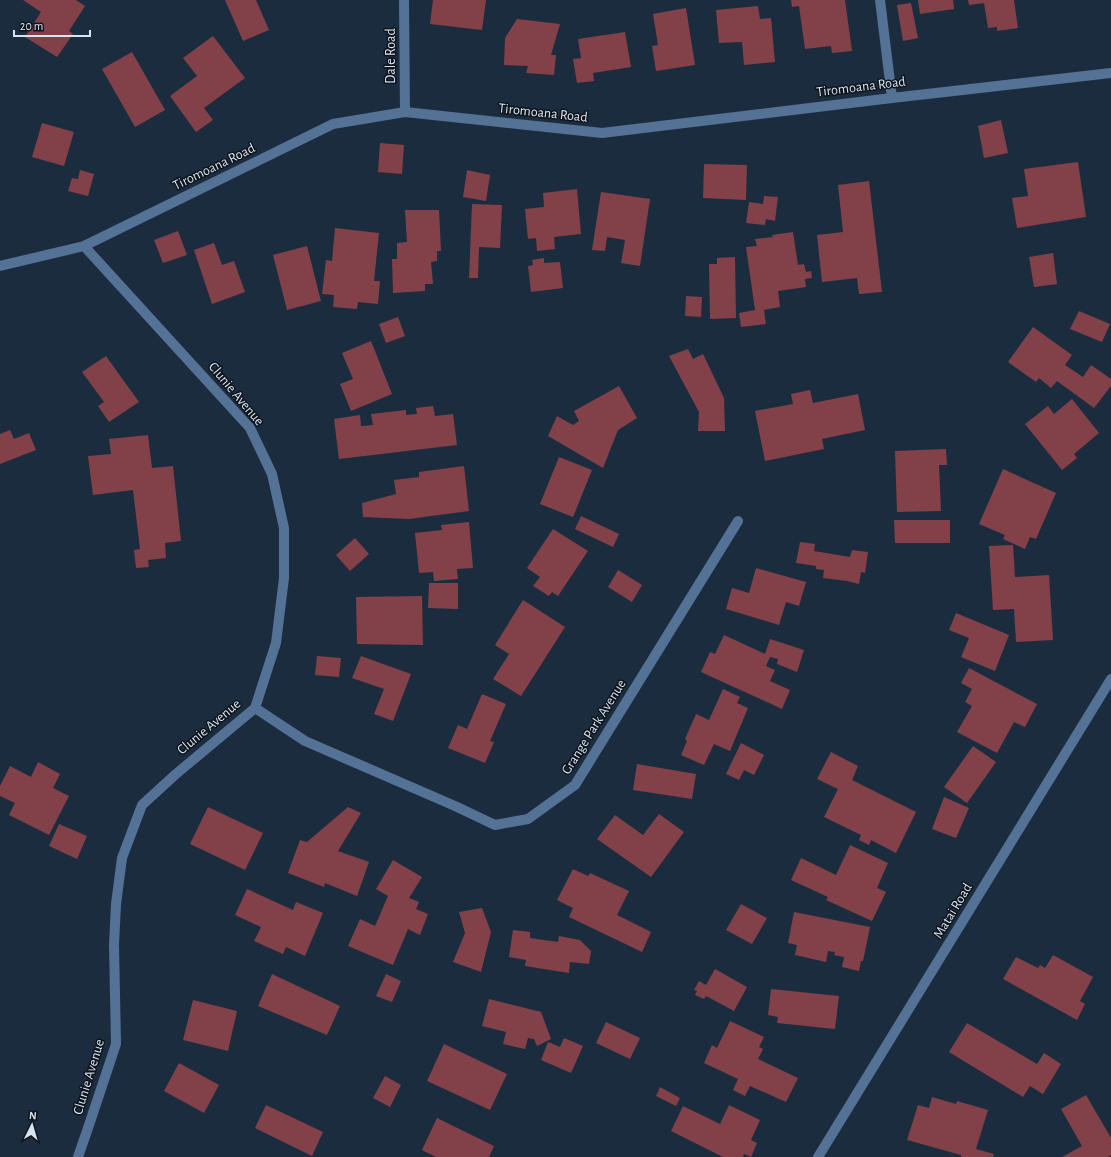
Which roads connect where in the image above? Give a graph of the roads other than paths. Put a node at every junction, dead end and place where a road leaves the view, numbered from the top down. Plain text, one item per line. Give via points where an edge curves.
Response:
1 (404, 0) edge
2 (880, 0) edge
3 (1111, 73) edge
4 (892, 98) junction
5 (405, 112) junction
6 (84, 246) junction
7 (0, 266) edge
8 (738, 521) dead end
9 (1111, 679) edge
10 (254, 708) junction
11 (78, 1157) edge
12 (818, 1157) edge

1 - 5 street, Dale Road
2 - 4 street
3 - 4 street, Tiromoana Road
4 - 5 street, Tiromoana Road via 602,133
5 - 6 street, Tiromoana Road via 333,124
6 - 7 street, Tiromoana Road
6 - 10 street, Clunie Avenue via 250,428 272,474 284,528 284,578 276,644
8 - 10 street, Grange Park Avenue via 575,785 528,819 495,825 305,741
9 - 12 street, Matai Road
10 - 11 street, Clunie Avenue via 142,805 122,858 116,904 116,1044

